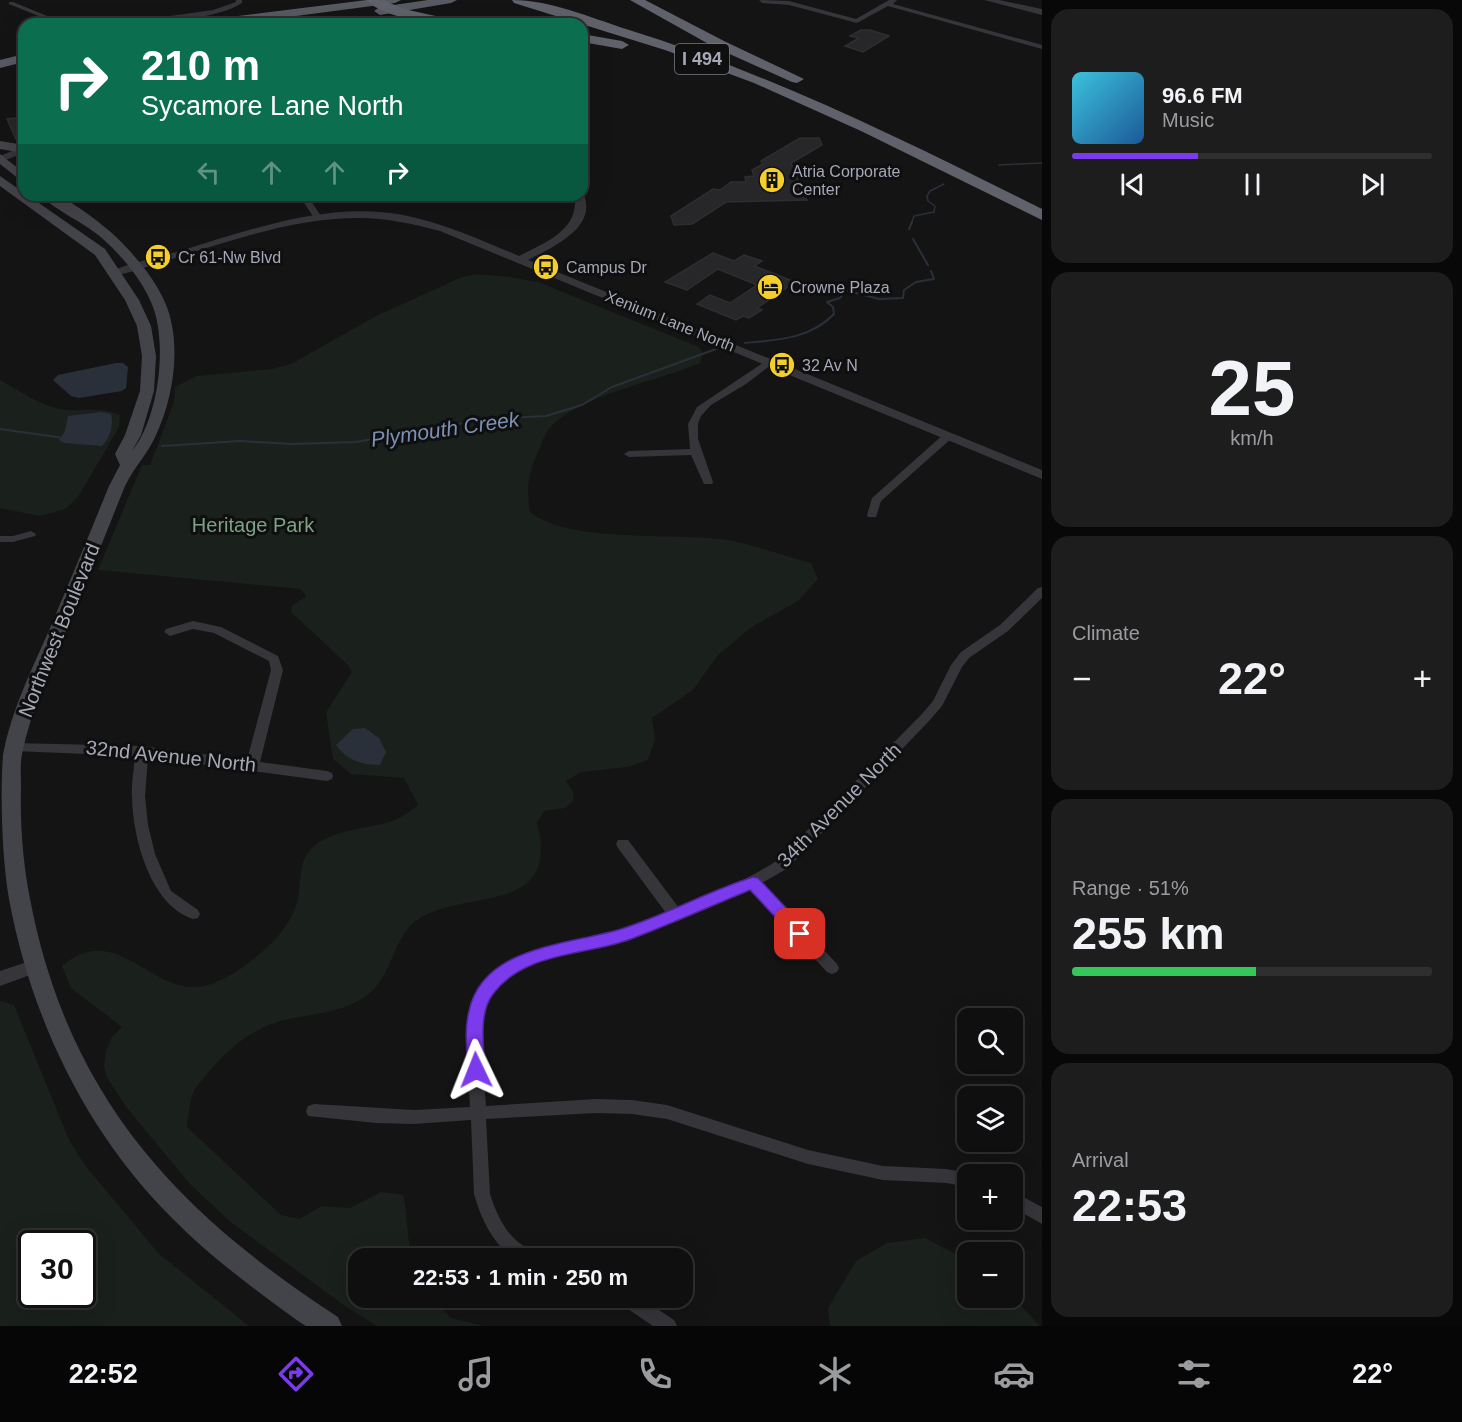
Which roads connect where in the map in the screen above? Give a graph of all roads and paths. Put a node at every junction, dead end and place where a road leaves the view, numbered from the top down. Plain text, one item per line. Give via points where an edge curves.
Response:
1 (20, 0) edge
2 (451, 0) edge
3 (518, 0) edge
4 (546, 0) edge
5 (636, 0) edge
6 (895, 0) edge
7 (988, 0) edge
8 (1006, 0) edge
9 (240, 1) edge
10 (374, 1) edge
11 (762, 1) edge
12 (394, 4) edge
13 (886, 4) junction
14 (1028, 8) junction
15 (1042, 12) edge
16 (48, 18) edge
17 (170, 18) edge
18 (250, 18) edge
19 (311, 18) edge
20 (427, 18) edge
21 (576, 18) edge
22 (588, 22) edge
23 (588, 41) edge
24 (1042, 47) edge
25 (837, 102) junction
26 (881, 134) junction
27 (0, 145) edge
28 (18, 148) edge
29 (18, 152) edge
30 (18, 156) edge
31 (0, 159) edge
32 (18, 175) edge
33 (0, 180) edge
34 (18, 193) edge
35 (29, 201) edge
36 (56, 201) edge
37 (307, 201) edge
38 (580, 201) edge
39 (1042, 202) edge
40 (1042, 215) edge
41 (316, 216) junction
42 (520, 260) junction
43 (136, 268) junction
44 (115, 273) junction
45 (769, 362) junction
46 (948, 436) junction
47 (696, 452) junction
48 (630, 454) dead end
49 (128, 465) junction
50 (1042, 475) edge
51 (708, 482) dead end
52 (872, 515) dead end
53 (31, 534) dead end
54 (0, 539) edge
55 (1042, 591) edge
56 (170, 632) dead end
57 (14, 747) junction
58 (142, 751) junction
59 (253, 764) junction
60 (327, 776) dead end
61 (623, 844) dead end
62 (753, 883) junction
63 (193, 914) dead end
64 (676, 915) junction
65 (832, 968) dead end
66 (27, 969) junction
67 (0, 979) edge
68 (314, 1111) dead end
69 (478, 1113) junction
70 (957, 1178) edge
71 (1023, 1205) edge
72 (1042, 1216) edge
73 (513, 1248) edge
74 (640, 1308) edge
75 (329, 1326) edge
76 (668, 1326) edge

1 - 16 street via 9,4
2 - 12 highway
3 - 21 highway, I 494
4 - 25 highway, I 494 via 712,52
5 - 25 highway
6 - 13 street
7 - 14 street
8 - 14 street
9 - 17 street via 214,12
10 - 12 highway
10 - 18 highway
11 - 13 street via 789,3 857,21
12 - 19 highway
12 - 20 highway
13 - 24 street
14 - 15 street
22 - 26 highway, I 494 via 749,76
23 - 26 highway via 685,59 742,77
25 - 39 highway, I 494
26 - 40 highway, I 494
27 - 28 main road
29 - 31 street
30 - 31 street
31 - 32 main road
33 - 34 main road, Northwest Boulevard
35 - 44 main road, Northwest Boulevard via 100,252
36 - 43 main road, Northwest Boulevard via 107,234
37 - 41 street
38 - 42 street via 574,225 566,233
41 - 42 street, Xenium Lane North via 370,214 409,218
41 - 43 street, Xenium Lane North
42 - 45 street, Xenium Lane North
43 - 44 street, Xenium Lane North
43 - 49 main road, Northwest Boulevard via 161,309 166,358 160,408 141,452
44 - 49 main road, Northwest Boulevard via 144,326 149,356 147,391 123,454
45 - 46 street, Xenium Lane North
45 - 47 street via 699,411 691,432
46 - 50 street, Xenium Lane North
46 - 52 street via 876,500
47 - 48 street
47 - 51 street
49 - 57 main road, Northwest Boulevard via 31,694
53 - 54 street
55 - 62 street, 34th Avenue North via 1004,628 965,655 926,718 801,848
56 - 59 street via 193,626 217,630 274,659 277,670
57 - 58 street, 32nd Avenue North
57 - 66 main road, Northwest Boulevard via 4,849 9,896
58 - 59 street, 32nd Avenue North
58 - 63 street via 138,796 148,854 166,894
59 - 60 street, 32nd Avenue North
61 - 64 street
62 - 64 street, 34th Avenue North
62 - 65 street
64 - 69 street, 34th Avenue North via 625,935 537,956 499,976 485,991 474,1027
66 - 67 street
66 - 75 main road, Northwest Boulevard via 58,1044 87,1095 163,1193 219,1244
68 - 69 street via 376,1116
69 - 70 street via 632,1107 667,1112 808,1157 883,1173
69 - 73 street, 34th Avenue North via 482,1194 487,1216
71 - 72 street
74 - 76 street

